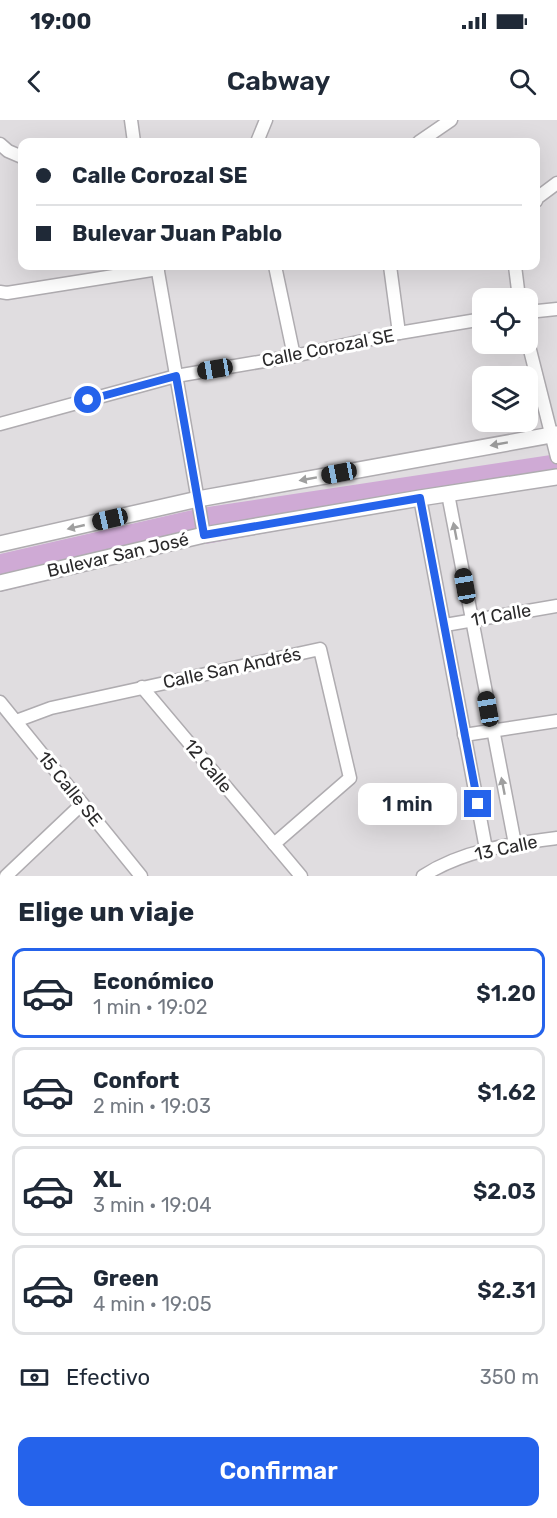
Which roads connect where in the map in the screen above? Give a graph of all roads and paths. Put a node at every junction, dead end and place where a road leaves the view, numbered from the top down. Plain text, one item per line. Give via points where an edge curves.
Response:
1 (131, 120) edge
2 (267, 120) edge
3 (451, 120) edge
4 (133, 138) edge
5 (258, 138) edge
6 (425, 138) edge
7 (0, 144) edge
8 (18, 156) edge
9 (557, 183) edge
10 (540, 196) edge
11 (140, 270) edge
12 (158, 270) edge
13 (276, 270) edge
14 (391, 270) edge
15 (516, 270) edge
16 (518, 288) edge
17 (0, 292) edge
18 (557, 309) edge
19 (538, 311) edge
20 (472, 321) edge
21 (399, 333) junction
22 (531, 354) edge
23 (294, 356) junction
24 (176, 376) junction
25 (0, 424) edge
26 (554, 434) edge
27 (557, 457) edge
28 (557, 477) edge
29 (448, 494) junction
30 (420, 498) junction
31 (198, 499) junction
32 (204, 535) junction
33 (0, 544) edge
34 (0, 583) edge
35 (557, 606) edge
36 (472, 621) junction
37 (445, 625) junction
38 (142, 687) junction
39 (0, 702) edge
40 (16, 721) junction
41 (557, 722) edge
42 (492, 732) junction
43 (464, 735) junction
44 (82, 804) junction
45 (557, 838) edge
46 (274, 844) junction
47 (515, 844) junction
48 (486, 849) junction
49 (6, 876) edge
50 (141, 876) edge
51 (301, 876) edge
52 (423, 876) edge

1 - 4 street
2 - 5 street
3 - 6 street
7 - 8 street
9 - 10 street
11 - 17 street
12 - 24 street
13 - 23 street
14 - 21 street
15 - 16 street
18 - 19 street
20 - 21 street, Calle Corozal SE
21 - 23 street, Calle Corozal SE
22 - 26 street
23 - 24 street, Calle Corozal SE
24 - 25 street, Calle Corozal SE
24 - 31 street
26 - 27 street
26 -> 31 street, Bulevar San José
28 - 29 street, Bulevar San José
29 - 30 street, Bulevar San José
36 -> 29 street
30 - 32 street, Bulevar San José
30 - 37 street
31 - 32 street
31 -> 33 street, Bulevar San José
32 - 34 street, Bulevar San José
35 - 36 street, 11 Calle
36 - 37 street, 11 Calle
36 - 42 street
37 - 43 street
38 - 40 street, Calle San Andrés via 51,708
38 - 46 street, 12 Calle
38 - 46 street, Calle San Andrés via 320,649 350,778
39 - 40 street, 15 Calle SE
40 - 44 street, 15 Calle SE
41 - 42 street
42 - 43 street
47 -> 42 street
43 - 48 street
44 - 49 street
44 - 50 street, 15 Calle SE
45 - 47 street, 13 Calle
46 - 51 street, 12 Calle
47 - 48 street, 13 Calle
48 - 52 street, 13 Calle

